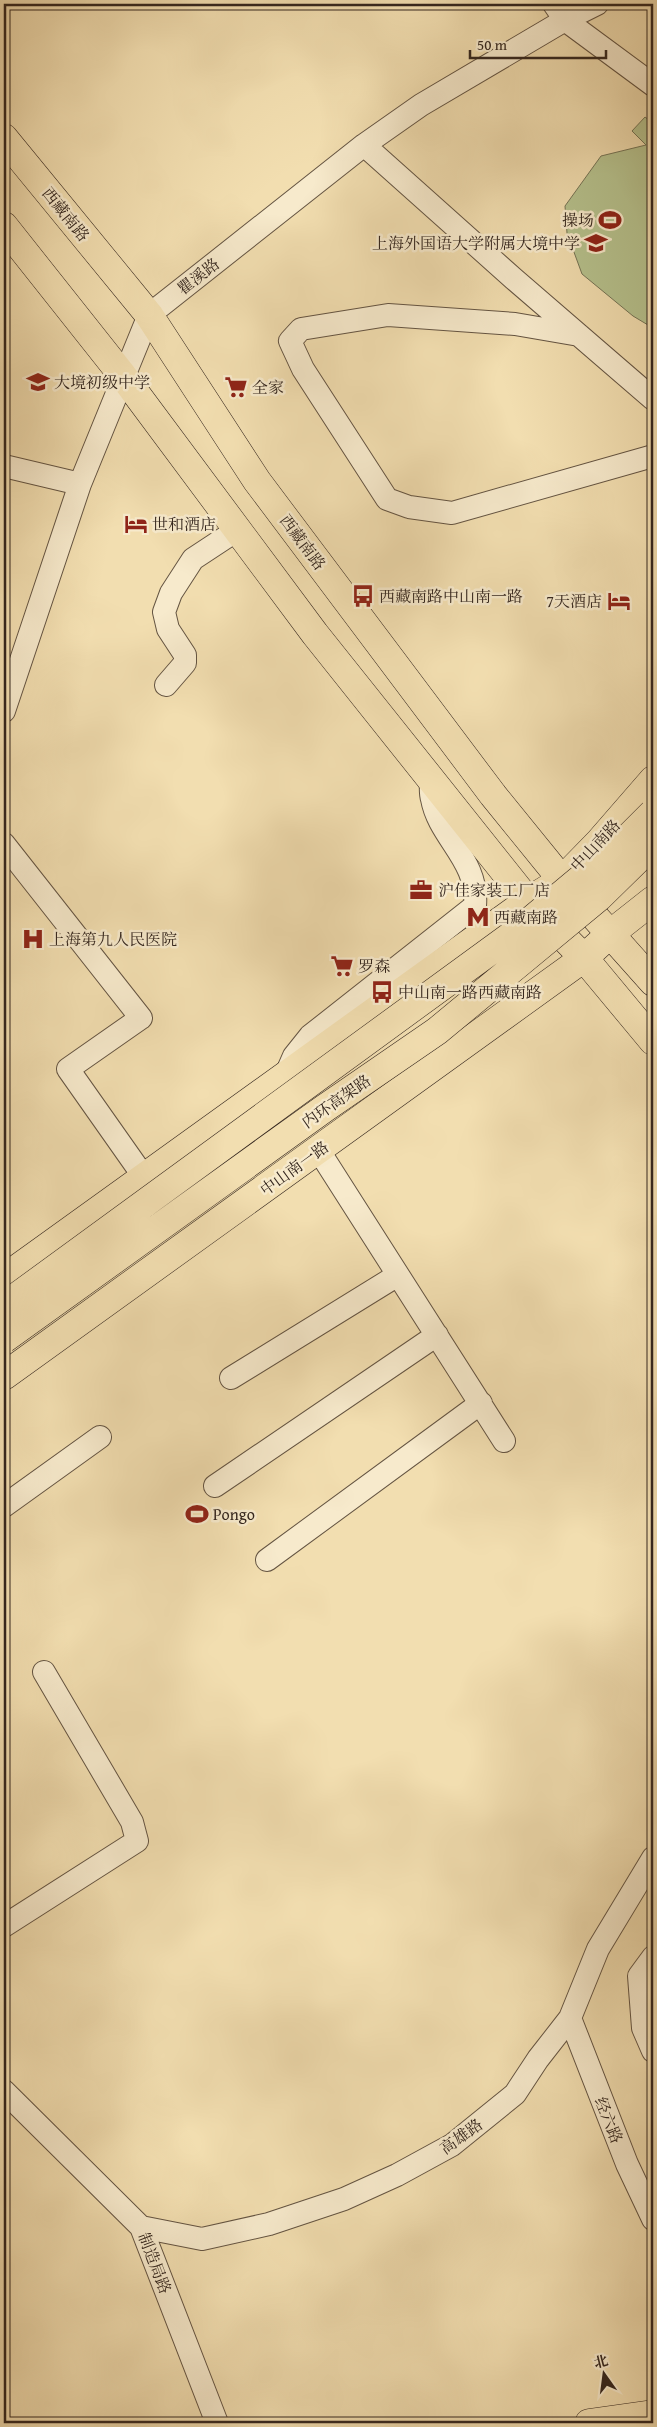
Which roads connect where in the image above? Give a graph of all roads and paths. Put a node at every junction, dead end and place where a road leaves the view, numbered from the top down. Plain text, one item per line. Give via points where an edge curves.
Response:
1 (597, 4) edge
2 (560, 12) edge
3 (653, 84) edge
4 (4, 138) edge
5 (364, 145) junction
6 (4, 226) edge
7 (149, 315) junction
8 (579, 335) junction
9 (123, 376) junction
10 (653, 399) edge
11 (653, 456) edge
12 (4, 466) edge
13 (80, 484) junction
14 (237, 530) junction
15 (166, 685) dead end
16 (4, 711) edge
17 (431, 779) junction
18 (653, 780) edge
19 (653, 812) edge
20 (4, 844) edge
21 (653, 844) edge
22 (562, 880) junction
23 (653, 900) edge
24 (528, 901) junction
25 (610, 934) junction
26 (584, 958) junction
27 (653, 982) edge
28 (653, 1041) edge
29 (284, 1077) junction
30 (319, 1150) junction
31 (144, 1177) junction
32 (398, 1275) junction
33 (4, 1278) edge
34 (4, 1306) edge
35 (437, 1335) junction
36 (4, 1339) edge
37 (4, 1376) edge
38 (231, 1378) dead end
39 (481, 1403) junction
40 (100, 1437) dead end
41 (504, 1441) dead end
42 (215, 1486) dead end
43 (4, 1506) edge
44 (267, 1560) dead end
45 (44, 1672) dead end
46 (653, 1858) edge
47 (4, 1926) edge
48 (651, 1961) edge
49 (570, 2018) junction
50 (648, 2025) edge
51 (653, 2051) edge
52 (4, 2091) edge
53 (652, 2214) edge
54 (141, 2226) junction
55 (653, 2414) edge
56 (217, 2423) edge
57 (589, 2423) edge

1 - 2 street, 瞿溪路
2 - 3 street
2 - 5 street, 瞿溪路
4 - 7 main road, 西藏南路
5 - 7 street, 瞿溪路
5 - 8 street
6 - 9 main road
7 - 9 street, 瞿溪路
7 - 22 main road, 西藏南路 via 256,481 493,795
8 - 10 street
8 - 11 street via 515,324 388,315 302,328 290,341 303,369 387,499 409,506 452,513
9 - 13 street, 瞿溪路
9 - 14 main road
12 - 13 street
13 - 16 street, 瞿溪路
14 - 15 street via 193,559 171,594 164,612 168,628 185,655 185,663
14 - 17 main road
17 - 24 main road
17 - 29 street via 436,812 468,868 476,896 475,906 310,1036 294,1056
18 - 22 main road, 中山南路
19 - 34 main road, 内环高架路, bridge via 620,846 523,927
20 - 31 street via 141,1018 68,1069
21 - 36 main road, 内环高架路, bridge via 585,909 437,1031
22 - 24 main road, 中山南路
22 - 25 main road, 西藏南路
23 - 25 main road
24 - 26 main road
24 - 29 main road
25 - 26 main road
25 - 27 main road, 西藏南路
26 - 28 main road
26 - 30 main road, 中山南一路
29 - 31 main road
30 - 32 street
30 - 37 main road, 中山南一路
31 - 33 main road
32 - 35 street
32 - 38 street
35 - 39 street
35 - 42 street
39 - 41 street
39 - 44 street
40 - 43 street
45 - 47 street via 132,1822 136,1841
46 - 49 street, 高雄路 via 598,1949
48 - 50 street via 639,1976
49 - 53 street, 经六路 via 626,2164
49 - 54 street, 高雄路 via 515,2094 452,2145 397,2175 344,2199 269,2224 202,2239
50 - 51 street
52 - 54 street, 制造局路
54 - 56 street, 制造局路
55 - 57 main road

